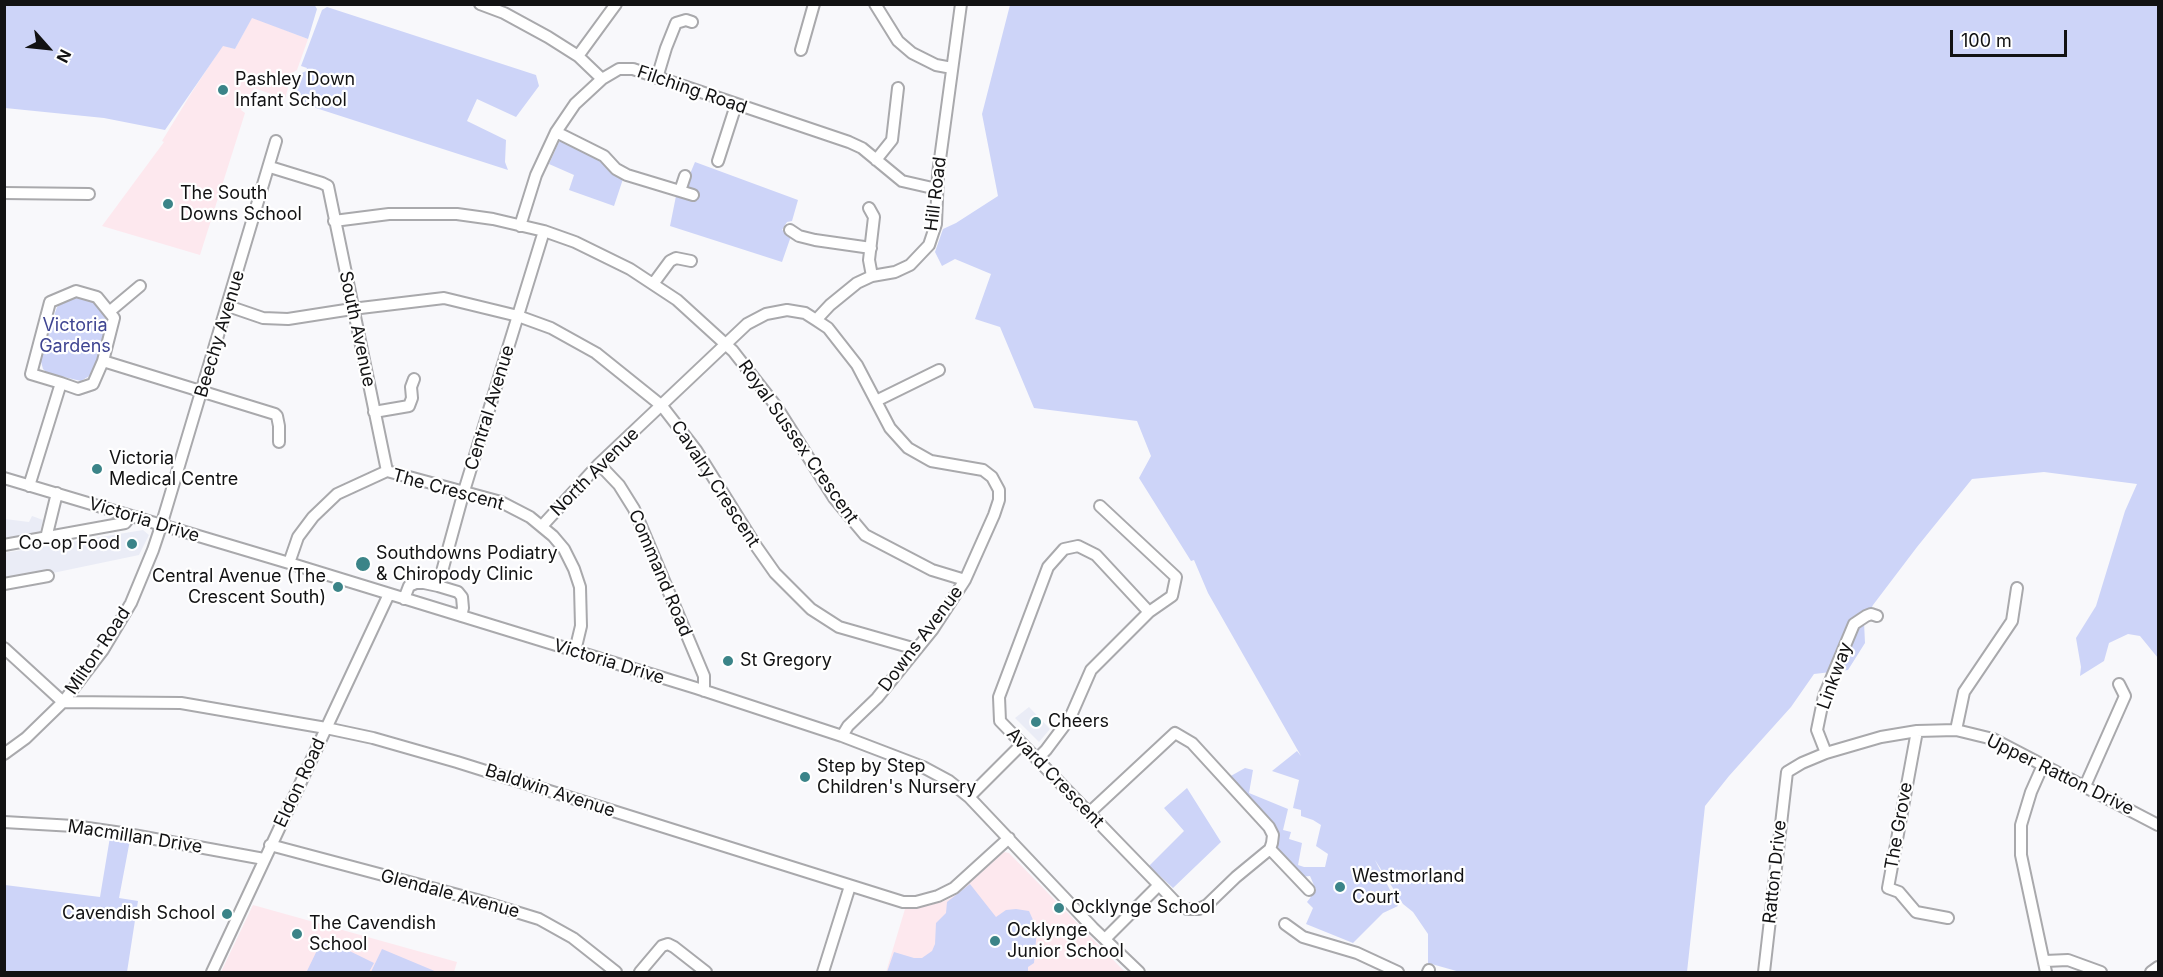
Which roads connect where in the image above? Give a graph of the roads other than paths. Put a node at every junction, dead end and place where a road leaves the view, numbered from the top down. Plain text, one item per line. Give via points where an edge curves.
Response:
1 (480, 4) edge
2 (616, 4) edge
3 (814, 4) edge
4 (875, 4) edge
5 (961, 4) edge
6 (692, 22) dead end
7 (801, 50) dead end
8 (578, 56) junction
9 (952, 68) junction
10 (657, 78) junction
11 (602, 80) junction
12 (898, 88) dead end
13 (736, 105) junction
14 (556, 132) junction
15 (276, 141) dead end
16 (876, 160) junction
17 (718, 161) dead end
18 (270, 166) junction
19 (685, 176) dead end
20 (937, 189) junction
21 (680, 191) junction
22 (4, 193) edge
23 (89, 194) dead end
24 (693, 195) dead end
25 (869, 208) dead end
26 (334, 221) junction
27 (520, 226) junction
28 (544, 231) junction
29 (795, 236) dead end
30 (871, 248) junction
31 (691, 261) dead end
32 (872, 276) junction
33 (653, 284) junction
34 (140, 286) dead end
35 (228, 306) junction
36 (352, 309) junction
37 (109, 312) junction
38 (518, 316) junction
39 (816, 320) junction
40 (726, 344) junction
41 (103, 361) junction
42 (939, 370) dead end
43 (414, 379) dead end
44 (61, 383) junction
45 (202, 392) junction
46 (876, 401) junction
47 (662, 406) junction
48 (374, 412) junction
49 (279, 442) dead end
50 (599, 465) junction
51 (387, 471) junction
52 (4, 478) edge
53 (29, 486) junction
54 (464, 491) junction
55 (57, 493) junction
56 (1100, 506) dead end
57 (130, 517) junction
58 (161, 526) junction
59 (542, 526) junction
60 (46, 538) junction
61 (4, 546) edge
62 (289, 563) junction
63 (48, 576) dead end
64 (965, 580) junction
65 (4, 584) edge
66 (438, 586) junction
67 (2017, 588) dead end
68 (388, 594) junction
69 (404, 598) junction
70 (1149, 612) junction
71 (461, 616) junction
72 (1877, 616) dead end
73 (4, 648) edge
74 (916, 649) junction
75 (575, 651) junction
76 (2119, 684) dead end
77 (704, 691) junction
78 (63, 702) junction
79 (326, 728) junction
80 (1956, 730) junction
81 (1917, 731) junction
82 (842, 736) junction
83 (1022, 744) junction
84 (1826, 753) junction
85 (4, 754) edge
86 (1037, 759) junction
87 (2043, 765) junction
88 (1787, 772) joint
89 (2085, 786) junction
90 (969, 797) junction
91 (1089, 813) junction
92 (4, 822) edge
93 (2158, 825) edge
94 (1009, 838) junction
95 (270, 845) junction
96 (1270, 849) junction
97 (264, 859) junction
98 (1159, 885) junction
99 (850, 886) junction
100 (1309, 890) dead end
101 (1948, 918) dead end
102 (1285, 924) dead end
103 (1105, 939) junction
104 (2046, 967) edge
105 (2158, 967) edge
106 (212, 972) edge
107 (616, 972) edge
108 (640, 972) edge
109 (706, 972) edge
110 (823, 972) edge
111 (1139, 972) edge
112 (1398, 972) edge
113 (1764, 972) edge
114 (2101, 972) edge
115 (2151, 972) edge

1 - 8 street via 504,13
2 - 8 street
3 - 7 street
4 - 9 street via 898,41 912,53
5 - 9 street, Hill Road
6 - 10 street via 676,23
8 - 11 street
9 - 20 street, Hill Road
10 - 11 street, Filching Road via 633,69 619,69
10 - 13 street, Filching Road
11 - 14 street, Filching Road via 575,104
12 - 16 street via 892,140
13 - 16 street, Filching Road via 849,142
13 - 17 street
14 - 21 street via 604,156 627,175
14 - 27 street, Filching Road via 536,175
15 - 18 street, Beechy Avenue
16 - 20 street, Filching Road via 902,181
18 - 26 street, South Avenue via 328,186
18 - 35 street, Beechy Avenue
19 - 21 street
20 - 32 street, Hill Road via 936,224 929,245 910,265
21 - 24 street
22 - 23 street
25 - 30 street via 874,217
26 - 27 street, Royal Sussex Crescent via 389,214 457,214
26 - 36 street, South Avenue
27 - 28 street, Royal Sussex Crescent
28 - 33 street, Royal Sussex Crescent via 604,255
28 - 38 street, Central Avenue
29 - 30 street
30 - 32 street
31 - 33 street via 670,261
32 - 39 street, Hill Road via 857,283
33 - 40 street, Royal Sussex Crescent via 695,314
34 - 37 street
35 - 36 street, Cavalry Crescent via 263,318 288,319
35 - 45 street, Beechy Avenue
36 - 38 street, Cavalry Crescent via 444,298
36 - 48 street, South Avenue
37 - 41 street via 114,318
37 - 44 street via 97,297 76,291 50,302 31,374
38 - 47 street, Cavalry Crescent via 596,352
38 - 54 street, Central Avenue
39 - 40 street, North Avenue via 805,313 787,310 766,314 747,324
39 - 46 street via 828,328 857,364
40 - 47 street, North Avenue
40 - 64 street, Royal Sussex Crescent via 761,384 834,498 865,535 932,570
41 - 44 street via 93,384 78,389
41 - 45 street
42 - 46 street
43 - 48 street via 410,408
44 - 53 street
45 - 49 street via 274,414
45 - 58 street, Beechy Avenue
46 - 64 street, Downs Avenue via 890,428 908,448 932,461 983,470 999,490 999,500
47 - 50 street, North Avenue
47 - 74 street, Cavalry Crescent via 696,450 775,573 811,609 839,627
48 - 51 street, South Avenue
50 - 59 street, North Avenue
50 - 77 street, Command Road via 619,485 634,510 704,676
51 - 54 street, The Crescent
51 - 62 street, The Crescent via 337,494 298,537
52 - 53 street, Victoria Drive
53 - 55 street, Victoria Drive
54 - 59 street, The Crescent via 516,509
54 - 66 street, Central Avenue
55 - 57 street, Victoria Drive
55 - 60 street
56 - 70 street via 1176,577 1172,596
57 - 58 street, Victoria Drive
57 - 60 street via 125,523
58 - 62 street, Victoria Drive
58 - 78 street, Milton Road via 122,620
59 - 75 street, The Crescent via 564,549 580,587 581,626
60 - 61 street
62 - 68 street, Victoria Drive
63 - 65 street
64 - 74 street, Downs Avenue
66 - 69 street via 416,583 409,586
66 - 71 street via 462,597
67 - 80 street via 2012,621 1964,692
68 - 69 street, Victoria Drive
68 - 79 street, Eldon Road
69 - 71 street, Victoria Drive
70 - 83 street, Avard Crescent via 1096,555 1078,546 1064,549 1048,567 999,697 1000,721
70 - 86 street via 1091,670 1070,718
71 - 75 street, Victoria Drive
72 - 84 street, Linkway via 1871,614 1854,624 1824,696 1817,730
73 - 78 street
74 - 82 street, Downs Avenue
75 - 77 street, Victoria Drive
76 - 89 street via 2129,696
77 - 82 street, Victoria Drive
78 - 79 street, Baldwin Avenue via 181,703
78 - 85 street, Milton Road
79 - 95 street, Eldon Road
79 - 99 street, Baldwin Avenue via 457,762
80 - 81 street, Upper Ratton Drive
80 - 87 street, Upper Ratton Drive via 1992,739
81 - 84 street, Upper Ratton Drive
81 - 101 street, The Grove via 1888,888 1899,892 1916,912
82 - 90 street, Victoria Drive via 937,773
83 - 86 street, Avard Crescent
83 - 90 street
84 - 88 street, Upper Ratton Drive
86 - 91 street, Avard Crescent
87 - 89 street, Upper Ratton Drive
87 - 104 street via 2021,825 2021,855
88 - 113 street, Ratton Drive
89 - 93 street, Upper Ratton Drive
90 - 94 street, Victoria Drive
91 - 96 street via 1175,733 1192,743 1269,827 1273,836
91 - 98 street, Avard Crescent
92 - 97 street, Macmillan Drive via 74,826
94 - 99 street, Baldwin Avenue via 954,888 938,896 903,902
94 - 103 street, Victoria Drive
95 - 97 street, Eldon Road
95 - 107 street, Glendale Avenue via 539,919 573,938
96 - 98 street, Avard Crescent via 1199,909 1179,906
96 - 100 street
97 - 106 street, Eldon Road
98 - 103 street
99 - 110 street
102 - 112 street via 1304,937 1357,953
103 - 111 street, Victoria Drive
104 - 114 street via 2068,960
105 - 115 street
108 - 109 street via 668,944

